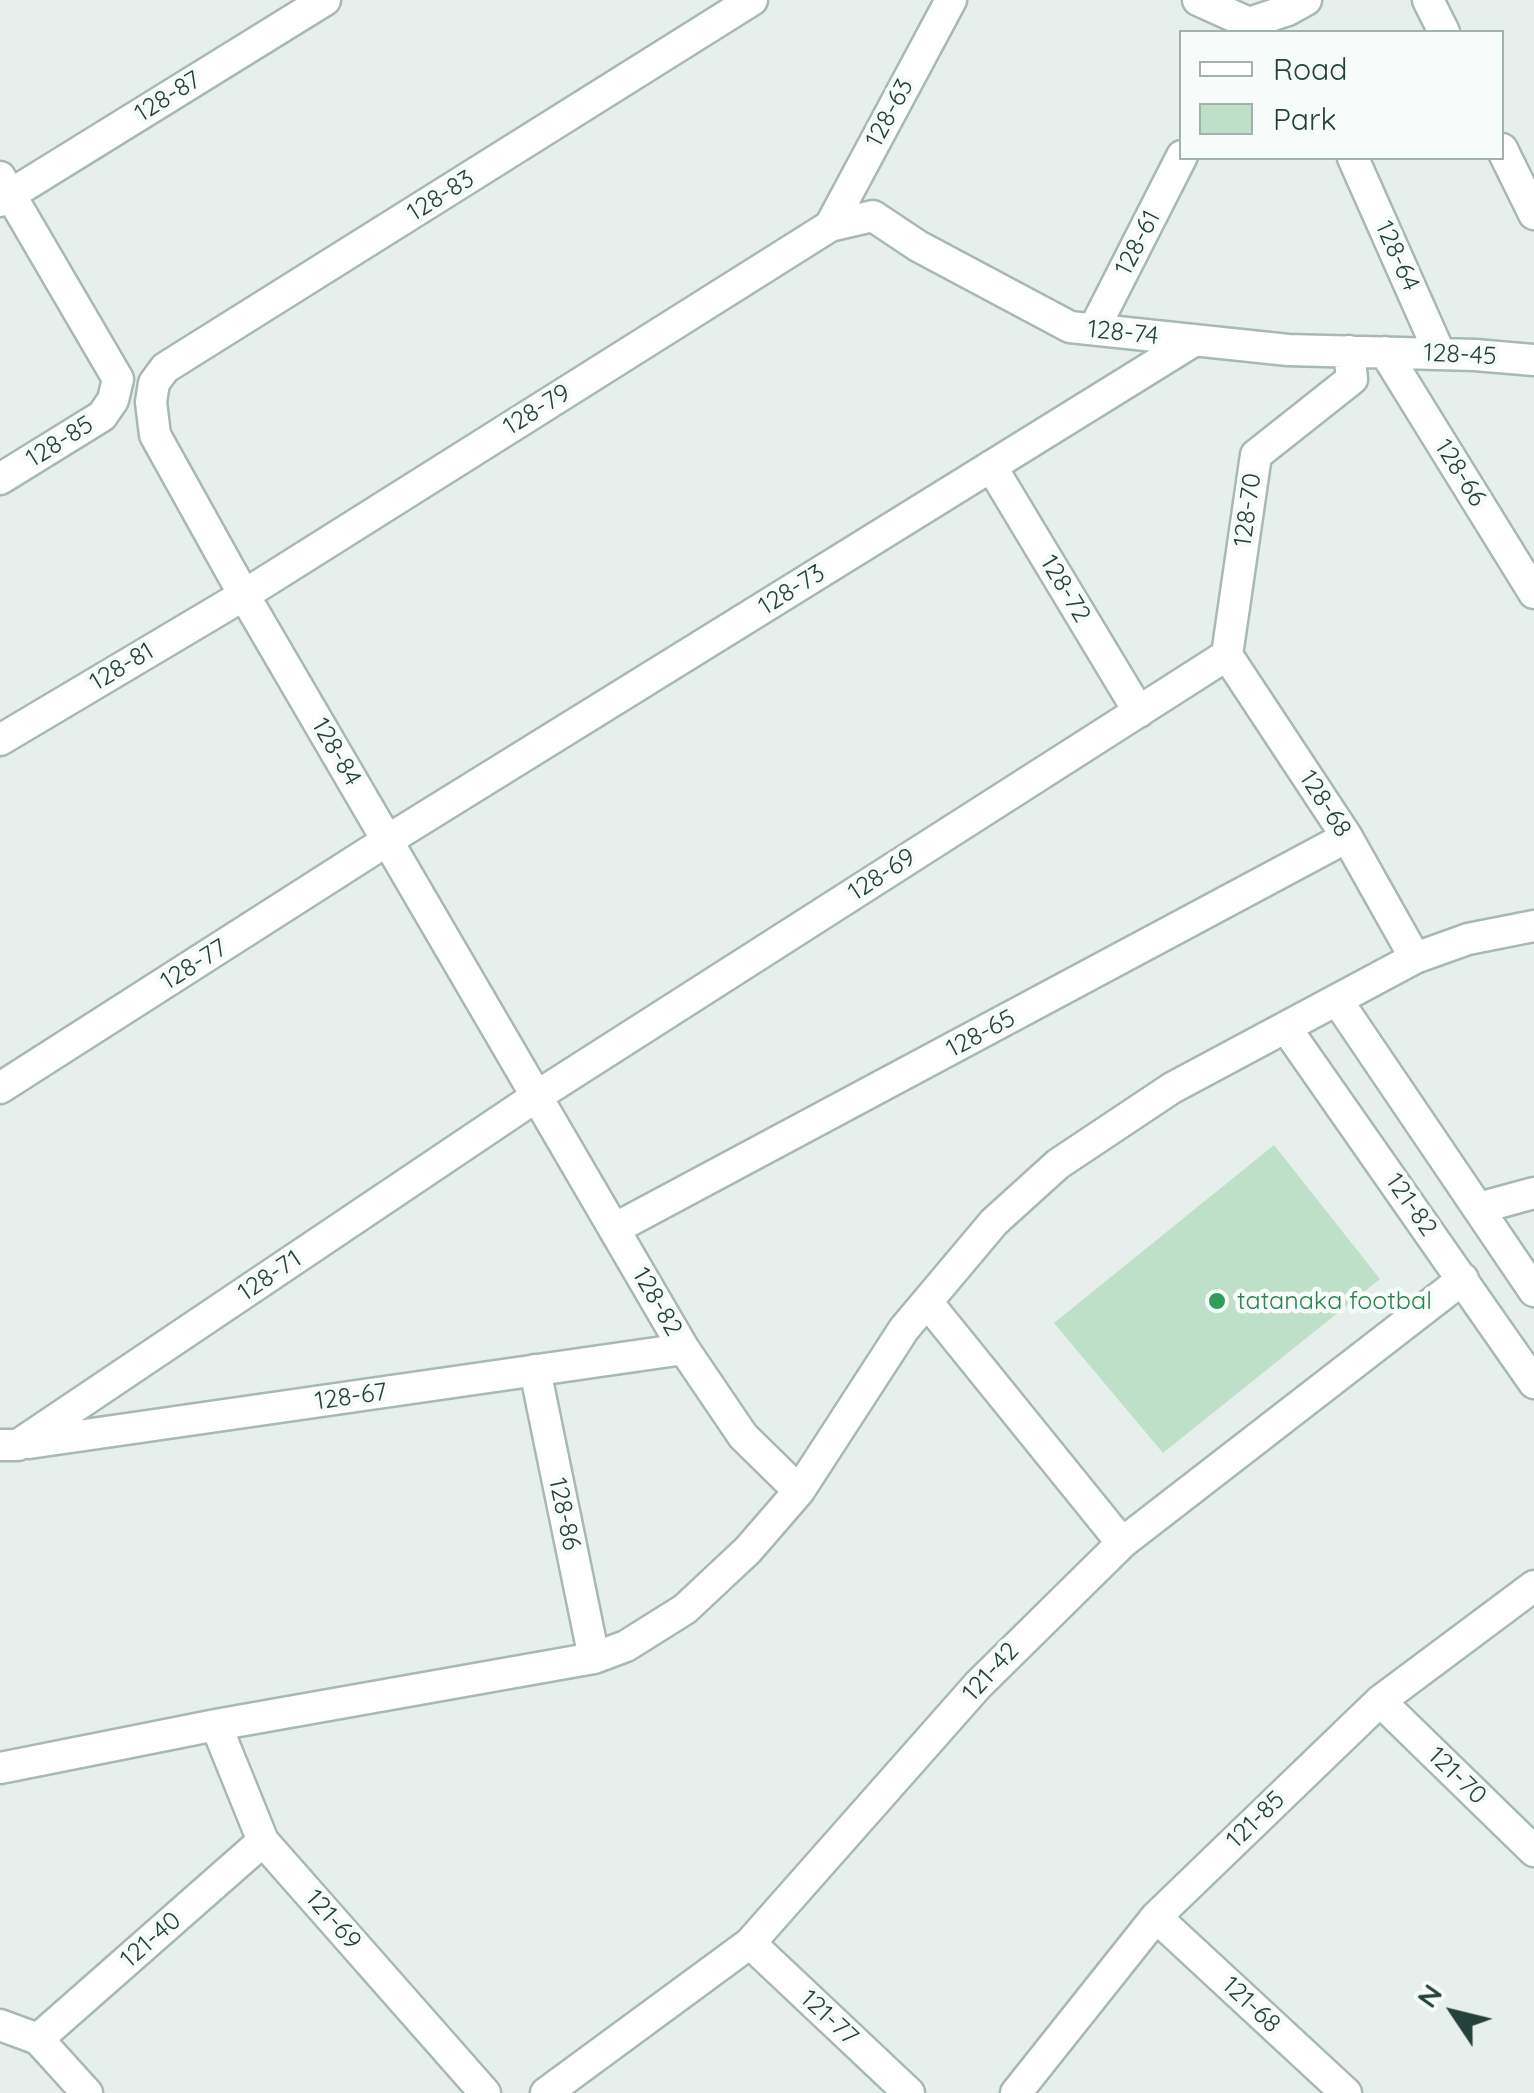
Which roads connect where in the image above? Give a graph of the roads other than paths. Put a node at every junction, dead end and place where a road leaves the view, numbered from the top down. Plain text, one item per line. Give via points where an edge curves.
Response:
1 (325, 0) edge
2 (950, 0) edge
3 (1198, 0) edge
4 (1428, 0) edge
5 (750, 2) edge
6 (1297, 14) edge
7 (1246, 28) edge
8 (1443, 30) edge
9 (1504, 153) edge
10 (1180, 160) edge
11 (1354, 160) edge
12 (4, 191) edge
13 (1534, 214) edge
14 (830, 226) junction
15 (1094, 329) junction
16 (1195, 340) junction
17 (1349, 351) junction
18 (1386, 352) junction
19 (1440, 354) junction
20 (1534, 360) edge
21 (150, 402) joint
22 (992, 466) junction
23 (0, 479) edge
24 (1534, 593) edge
25 (244, 595) junction
26 (1228, 655) junction
27 (1139, 712) junction
28 (0, 740) edge
29 (1347, 837) junction
30 (388, 840) junction
31 (1534, 926) edge
32 (1415, 958) junction
33 (1337, 1000) junction
34 (1286, 1028) junction
35 (0, 1088) edge
36 (537, 1096) junction
37 (1534, 1193) edge
38 (1479, 1208) junction
39 (614, 1229) junction
40 (1463, 1279) junction
41 (1534, 1291) edge
42 (926, 1302) junction
43 (684, 1349) junction
44 (535, 1370) junction
45 (1534, 1383) edge
46 (9, 1445) edge
47 (799, 1491) junction
48 (1122, 1543) junction
49 (1534, 1586) edge
50 (594, 1658) junction
51 (1380, 1701) junction
52 (216, 1725) junction
53 (0, 1768) edge
54 (263, 1842) junction
55 (1534, 1851) edge
56 (1156, 1917) junction
57 (750, 1943) junction
58 (0, 2025) edge
59 (38, 2039) junction
60 (87, 2093) edge
61 (485, 2093) edge
62 (546, 2093) edge
63 (909, 2093) edge
64 (1016, 2093) edge
65 (1346, 2093) edge

1 - 12 street, 128-87
2 - 14 street, 128-63
3 - 7 street
4 - 8 street
5 - 21 street, 128-83 via 165,368
6 - 7 street
9 - 13 street
10 - 15 street, 128-61
11 - 19 street, 128-64
12 - 23 street, 128-85 via 118,378 102,416
14 - 15 street, 128-74 via 872,216 1070,327
14 - 25 street, 128-79
15 - 16 street, 128-74
16 - 17 street, 128-74
16 - 22 street, 128-73
17 - 18 street, 128-74
17 - 26 street, 128-70 via 1352,379 1256,455
18 - 19 street, 128-45
18 - 24 street, 128-66
19 - 20 street, 128-45
21 - 25 street, 128-84 via 155,435
22 - 27 street, 128-72
22 - 30 street, 128-73
25 - 28 street, 128-81
25 - 30 street, 128-84
26 - 27 street, 128-69
26 - 29 street, 128-68
27 - 36 street, 128-69
29 - 32 street, 128-68
29 - 39 street, 128-65
30 - 35 street, 128-77
30 - 36 street, 128-84
31 - 32 street
32 - 33 street
33 - 34 street
33 - 38 street
34 - 40 street, 121-82
34 - 42 street via 1172,1088 1058,1164 994,1222
36 - 39 street, 128-82
36 - 46 street, 128-71
37 - 38 street
38 - 41 street
39 - 43 street, 128-82
40 - 45 street, 121-82
40 - 48 street, 121-42
42 - 47 street
42 - 48 street
43 - 44 street, 128-67
43 - 47 street, 128-82 via 743,1436
44 - 46 street, 128-67
44 - 50 street, 128-86
47 - 50 street via 685,1609
48 - 57 street, 121-42 via 978,1685
49 - 51 street, 121-85
50 - 52 street
51 - 55 street, 121-70
51 - 56 street, 121-85
52 - 53 street
52 - 54 street, 121-69
54 - 59 street, 121-40
54 - 61 street, 121-69
56 - 64 street, 121-85
56 - 65 street, 121-68
57 - 62 street, 121-42
57 - 63 street, 121-77
58 - 59 street
59 - 60 street

